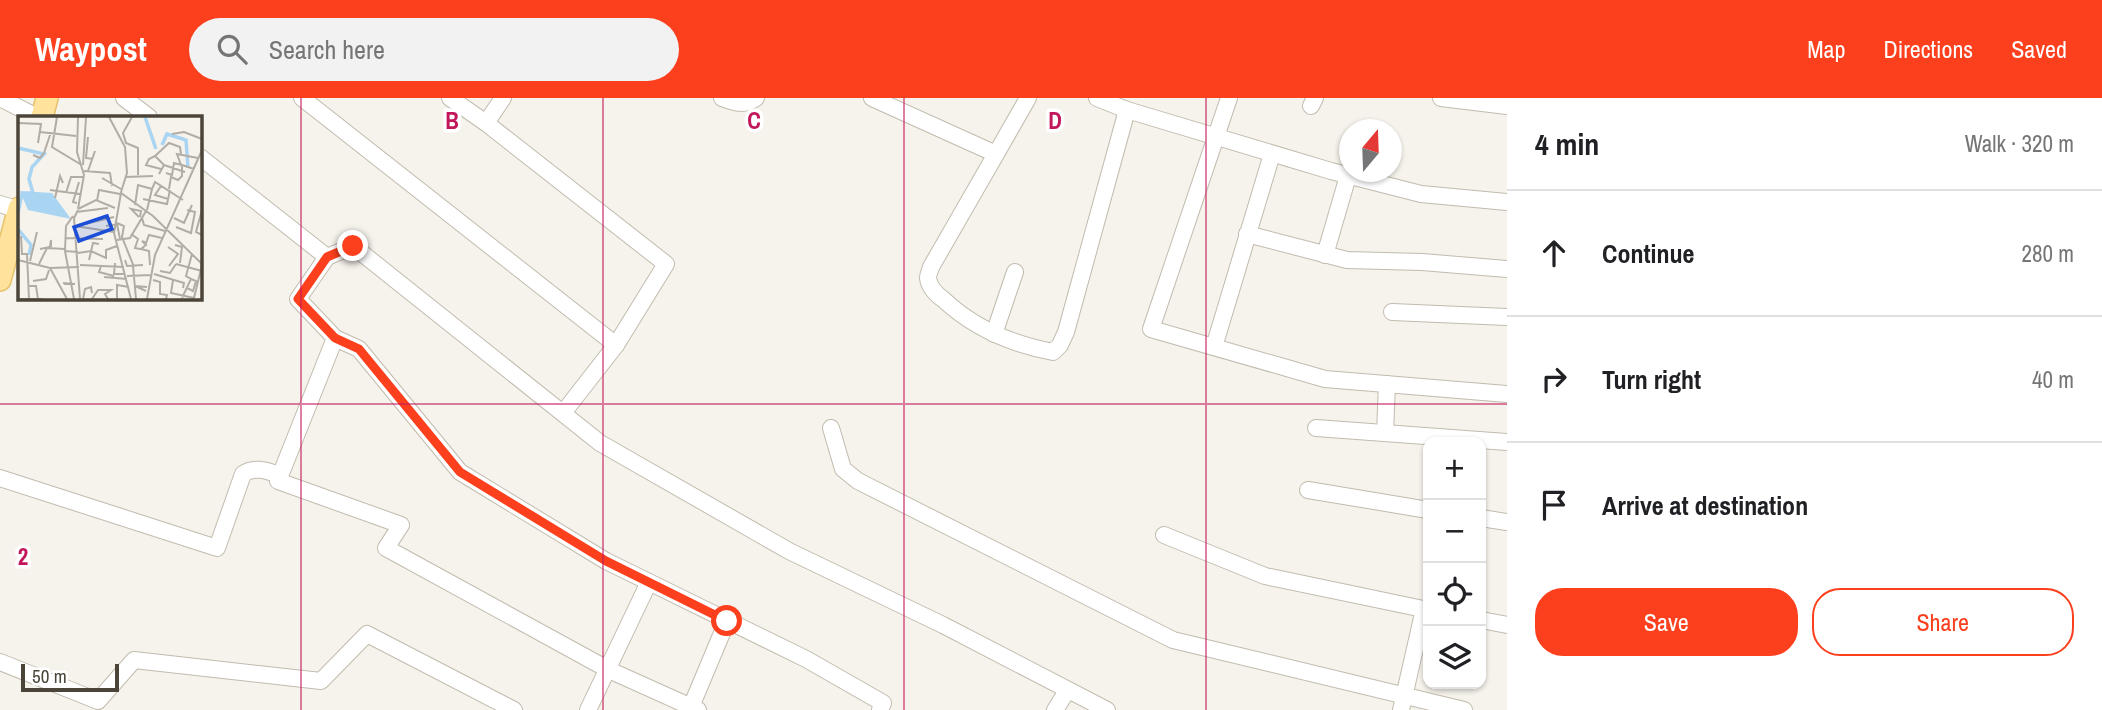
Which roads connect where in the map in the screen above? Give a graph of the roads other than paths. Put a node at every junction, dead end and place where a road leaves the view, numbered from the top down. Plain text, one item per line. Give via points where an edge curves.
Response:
1 (0, 98) edge
2 (47, 98) edge
3 (124, 98) edge
4 (302, 98) edge
5 (450, 98) edge
6 (503, 98) edge
7 (722, 98) edge
8 (756, 98) edge
9 (872, 98) edge
10 (1028, 98) edge
11 (1097, 98) edge
12 (1229, 98) edge
13 (1441, 98) edge
14 (1507, 106) edge
15 (1127, 110) junction
16 (37, 116) edge
17 (39, 116) edge
18 (148, 116) edge
19 (486, 123) junction
20 (1216, 137) junction
21 (996, 154) junction
22 (1272, 154) junction
23 (201, 158) edge
24 (1339, 173) edge
25 (1346, 182) edge
26 (1372, 182) edge
27 (1507, 201) edge
28 (0, 204) edge
29 (18, 209) edge
30 (18, 213) edge
31 (1247, 234) junction
32 (1325, 255) junction
33 (327, 257) junction
34 (1507, 269) edge
35 (1015, 272) dead end
36 (0, 276) edge
37 (1392, 312) dead end
38 (1507, 317) edge
39 (994, 334) junction
40 (335, 338) junction
41 (616, 345) junction
42 (1214, 347) junction
43 (1387, 384) junction
44 (1507, 394) edge
45 (563, 413) junction
46 (831, 428) dead end
47 (1316, 428) dead end
48 (1385, 433) junction
49 (1507, 442) edge
50 (280, 475) junction
51 (0, 478) edge
52 (1308, 490) dead end
53 (1423, 509) edge
54 (1486, 519) edge
55 (1507, 522) edge
56 (1164, 535) dead end
57 (649, 582) junction
58 (1423, 609) edge
59 (727, 621) junction
60 (1486, 621) edge
61 (1423, 622) edge
62 (1507, 625) edge
63 (0, 662) edge
64 (609, 670) junction
65 (1067, 691) junction
66 (1402, 704) edge
67 (695, 708) edge
68 (514, 710) edge
69 (589, 710) edge
70 (880, 710) edge
71 (1055, 710) edge
72 (1107, 710) edge
73 (1464, 710) edge

1 - 16 street
2 - 17 main road
3 - 18 street
4 - 41 street
5 - 19 street
6 - 19 street
7 - 8 street via 741,104
9 - 21 street
10 - 21 street
11 - 15 street
12 - 20 street
13 - 14 street
15 - 20 street
15 - 39 street via 1060,345 1053,352
19 - 41 street via 666,264
20 - 22 street
20 - 42 street via 1151,329
21 - 39 street via 928,278 934,292 957,312
22 - 24 street
22 - 31 street
23 - 33 street
25 - 32 street
26 - 27 street via 1421,194
28 - 29 street
30 - 36 main road
31 - 32 street
31 - 42 street
32 - 34 street
33 - 40 street via 298,299
33 - 45 street via 353,246
35 - 39 street
37 - 38 street
40 - 50 street
40 - 57 street via 359,349 460,472
41 - 45 street
42 - 43 street via 1325,379
43 - 44 street
43 - 48 street
45 - 65 street via 600,443 789,551
46 - 66 street via 843,469 858,481 1173,640
47 - 48 street
48 - 49 street
50 - 51 street via 264,470 243,474 217,548
50 - 64 street via 278,481 401,525 386,548
52 - 53 street
54 - 55 street
56 - 58 street via 1265,576
57 - 59 street
57 - 64 street
59 - 67 street
59 - 70 street via 863,690 883,703
60 - 62 street
61 - 66 street
63 - 68 street via 98,701 134,660 321,681 367,634
64 - 67 street
64 - 69 street
65 - 71 street
65 - 72 street
66 - 73 street

